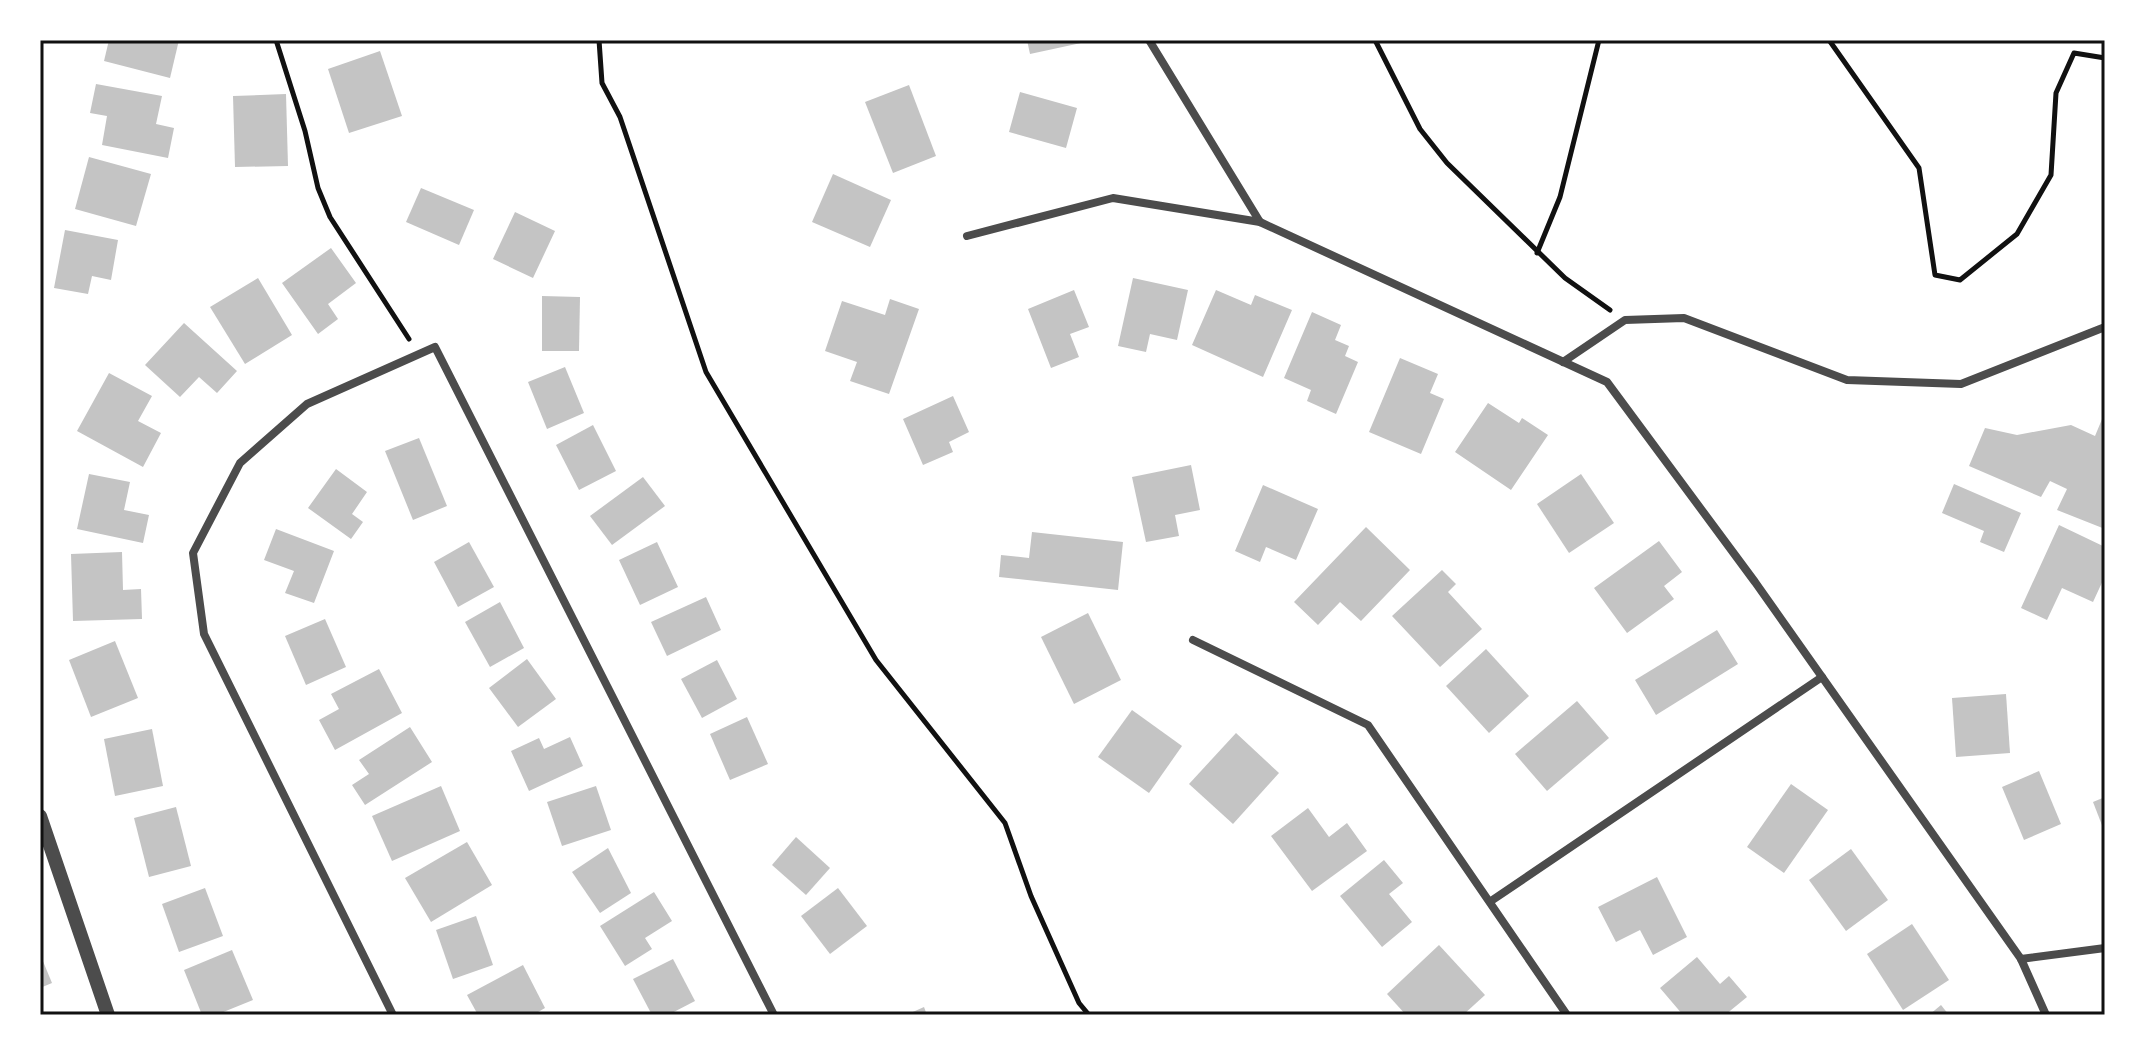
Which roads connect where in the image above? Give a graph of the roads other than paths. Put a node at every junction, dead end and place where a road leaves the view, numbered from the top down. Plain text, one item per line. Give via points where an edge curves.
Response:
1 (1149, 40) edge
2 (1260, 222) junction
3 (967, 236) dead end
4 (2105, 327) edge
5 (1563, 362) junction
6 (1193, 640) dead end
7 (1822, 677) junction
8 (41, 824) edge
9 (1491, 901) junction
10 (2105, 948) edge
11 (2021, 959) junction
12 (108, 1015) edge
13 (393, 1015) edge
14 (774, 1015) edge
15 (1567, 1015) edge
16 (2046, 1015) edge

1 - 2 street
2 - 3 street via 1113,198
2 - 5 street
4 - 5 street via 1961,384 1847,380 1684,318 1625,320
5 - 7 street via 1607,382
6 - 9 street via 1368,725
7 - 9 street
7 - 11 street
8 - 12 street
9 - 15 street
10 - 11 street
11 - 16 street
13 - 14 street via 204,634 193,553 240,463 307,404 435,347

